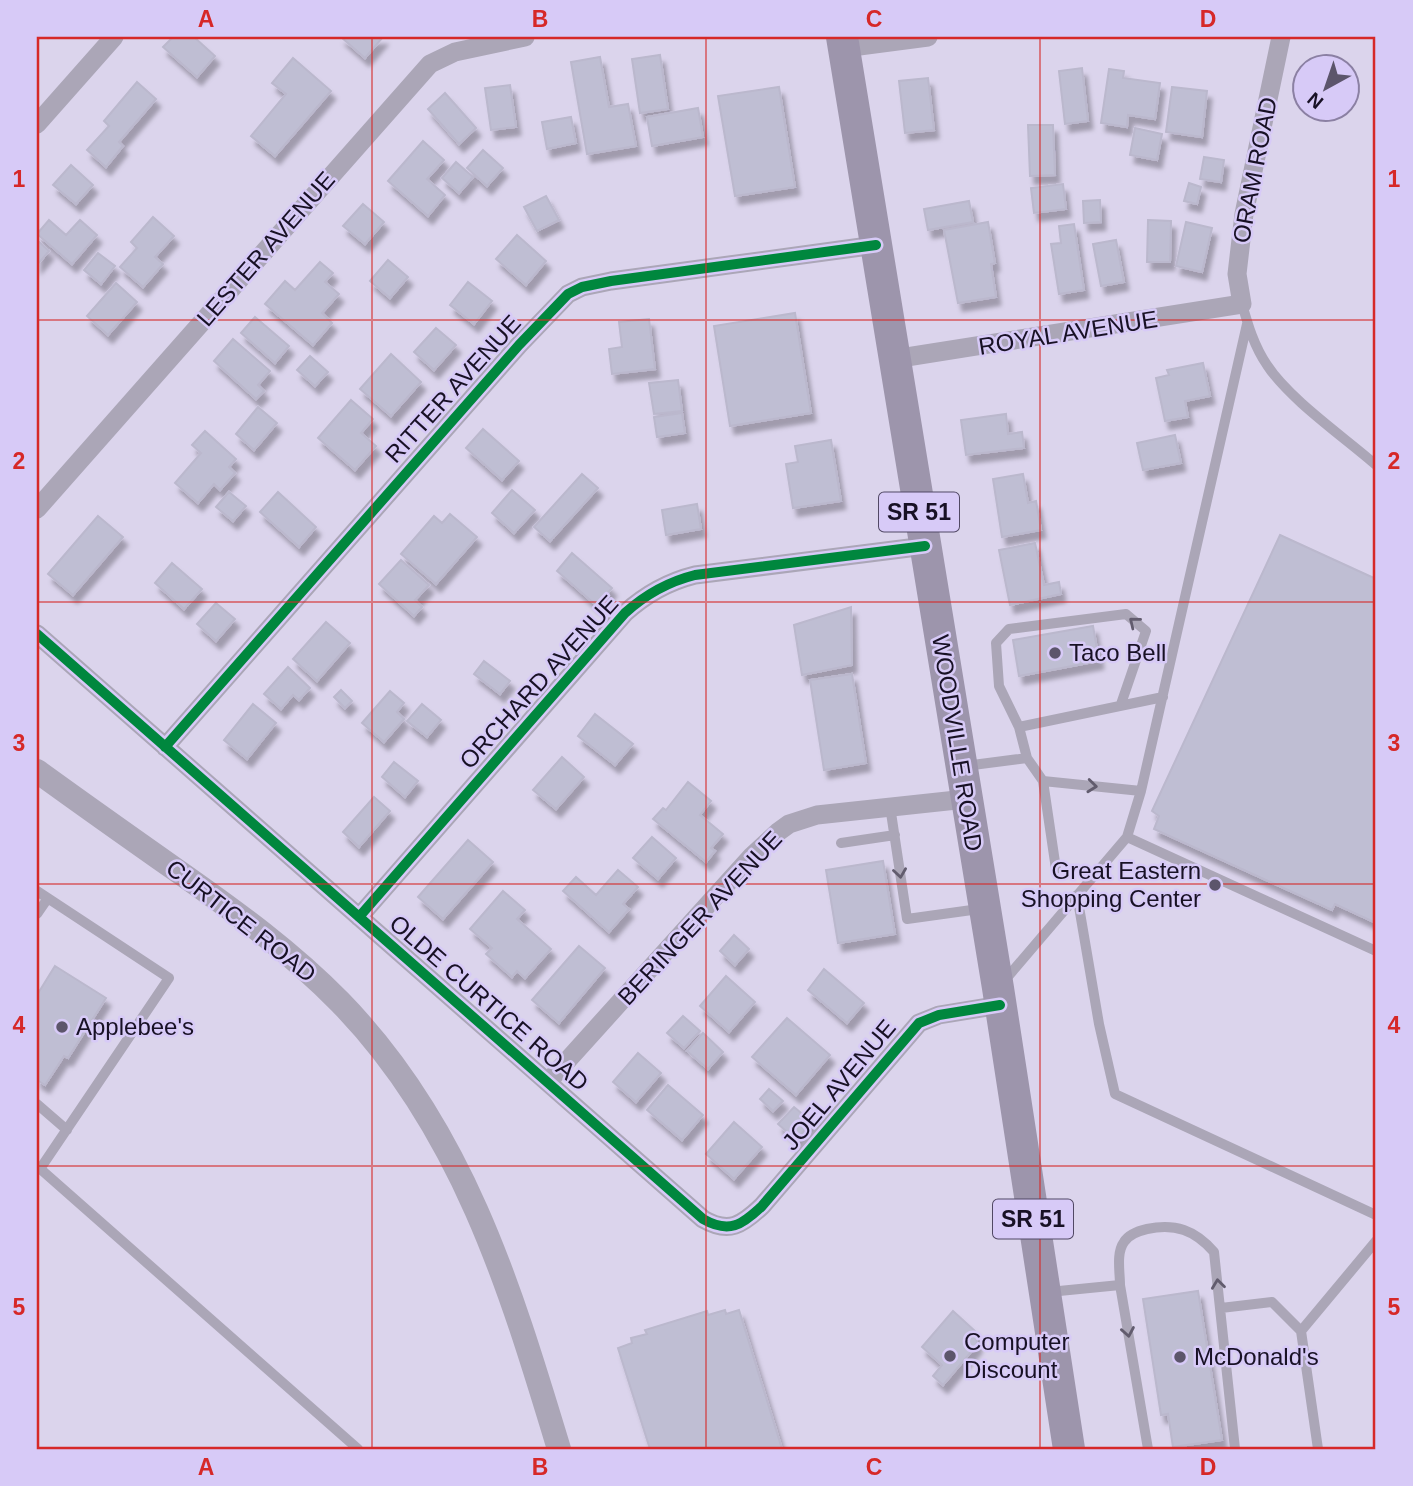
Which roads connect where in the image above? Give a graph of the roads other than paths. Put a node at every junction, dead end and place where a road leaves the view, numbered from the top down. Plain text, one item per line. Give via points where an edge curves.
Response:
1 (114, 37) edge
2 (525, 37) edge
3 (928, 37) edge
4 (1281, 37) edge
5 (843, 42) edge
6 (37, 124) edge
7 (876, 245) junction
8 (1242, 304) junction
9 (1247, 324) junction
10 (894, 359) junction
11 (1376, 465) edge
12 (37, 509) edge
13 (925, 546) junction
14 (37, 634) edge
15 (1163, 698) junction
16 (1121, 704) junction
17 (1019, 727) junction
18 (165, 747) junction
19 (1027, 758) junction
20 (961, 766) junction
21 (37, 771) edge
22 (1042, 781) junction
23 (1141, 791) junction
24 (967, 799) junction
25 (890, 806) junction
26 (895, 835) junction
27 (1127, 837) junction
28 (841, 843) dead end
29 (1056, 869) dead end
30 (37, 891) edge
31 (1077, 895) junction
32 (48, 898) junction
33 (984, 908) junction
34 (37, 914) edge
35 (359, 917) junction
36 (1376, 951) edge
37 (999, 996) junction
38 (548, 1083) junction
39 (37, 1104) edge
40 (66, 1130) junction
41 (38, 1167) edge
42 (1376, 1215) edge
43 (728, 1227) joint
44 (1376, 1241) edge
45 (1120, 1285) junction
46 (1045, 1293) junction
47 (1221, 1308) junction
48 (1301, 1331) junction
49 (359, 1449) edge
50 (559, 1449) edge
51 (1069, 1449) edge
52 (1148, 1449) edge
53 (1235, 1449) edge
54 (1318, 1449) edge

1 - 6 street
2 - 12 street, LESTER AVENUE via 455,52 430,64
3 - 5 street
4 - 8 street, ORAM ROAD via 1244,214 1237,274
5 - 7 main road, WOODVILLE ROAD / SR 51
7 - 10 main road, WOODVILLE ROAD / SR 51
7 - 18 street, RITTER AVENUE via 611,281 568,294
8 - 9 lane
8 - 10 street, ROYAL AVENUE
9 - 11 lane via 1267,366 1284,387
9 - 15 lane
10 - 13 main road, WOODVILLE ROAD / SR 51
13 - 20 main road, WOODVILLE ROAD / SR 51
13 - 35 street, ORCHARD AVENUE via 695,575 652,591 625,613
14 - 18 street, OLDE CURTICE ROAD
15 - 16 lane
15 - 23 lane
16 - 17 lane
16 -> 17 lane via 1146,631 1126,614 1009,629 996,643 999,686
17 - 19 lane
18 - 35 street, OLDE CURTICE ROAD
19 - 20 lane
19 - 22 lane
20 - 24 main road, WOODVILLE ROAD / SR 51
21 - 50 street, CURTICE ROAD via 260,931 341,1003 378,1047 437,1131 472,1198 512,1299
22 -> 23 lane
22 - 29 lane
23 - 27 lane
24 - 25 street, BERINGER AVENUE
24 - 33 main road, WOODVILLE ROAD / SR 51
25 - 26 lane
25 - 38 street, BERINGER AVENUE via 817,815 778,832
26 - 28 lane
26 -> 33 lane via 906,919
27 - 31 lane
27 - 36 lane
30 - 32 lane
31 - 37 lane
31 - 42 lane via 1115,1094
32 - 34 lane
32 - 40 lane via 169,978
33 - 37 main road, WOODVILLE ROAD / SR 51
35 - 38 street, OLDE CURTICE ROAD
37 - 43 street, JOEL AVENUE via 919,1023 776,1191 749,1218
37 - 46 main road, WOODVILLE ROAD / SR 51
38 - 43 street, OLDE CURTICE ROAD via 703,1219
39 - 40 lane
40 - 41 lane
41 - 49 lane
44 - 48 lane
45 - 46 lane
47 -> 45 lane via 1214,1252 1188,1230 1165,1225 1136,1231 1123,1242
45 -> 52 lane
46 - 51 main road, WOODVILLE ROAD / SR 51
47 - 48 lane via 1272,1302
47 - 53 lane
48 - 54 lane

